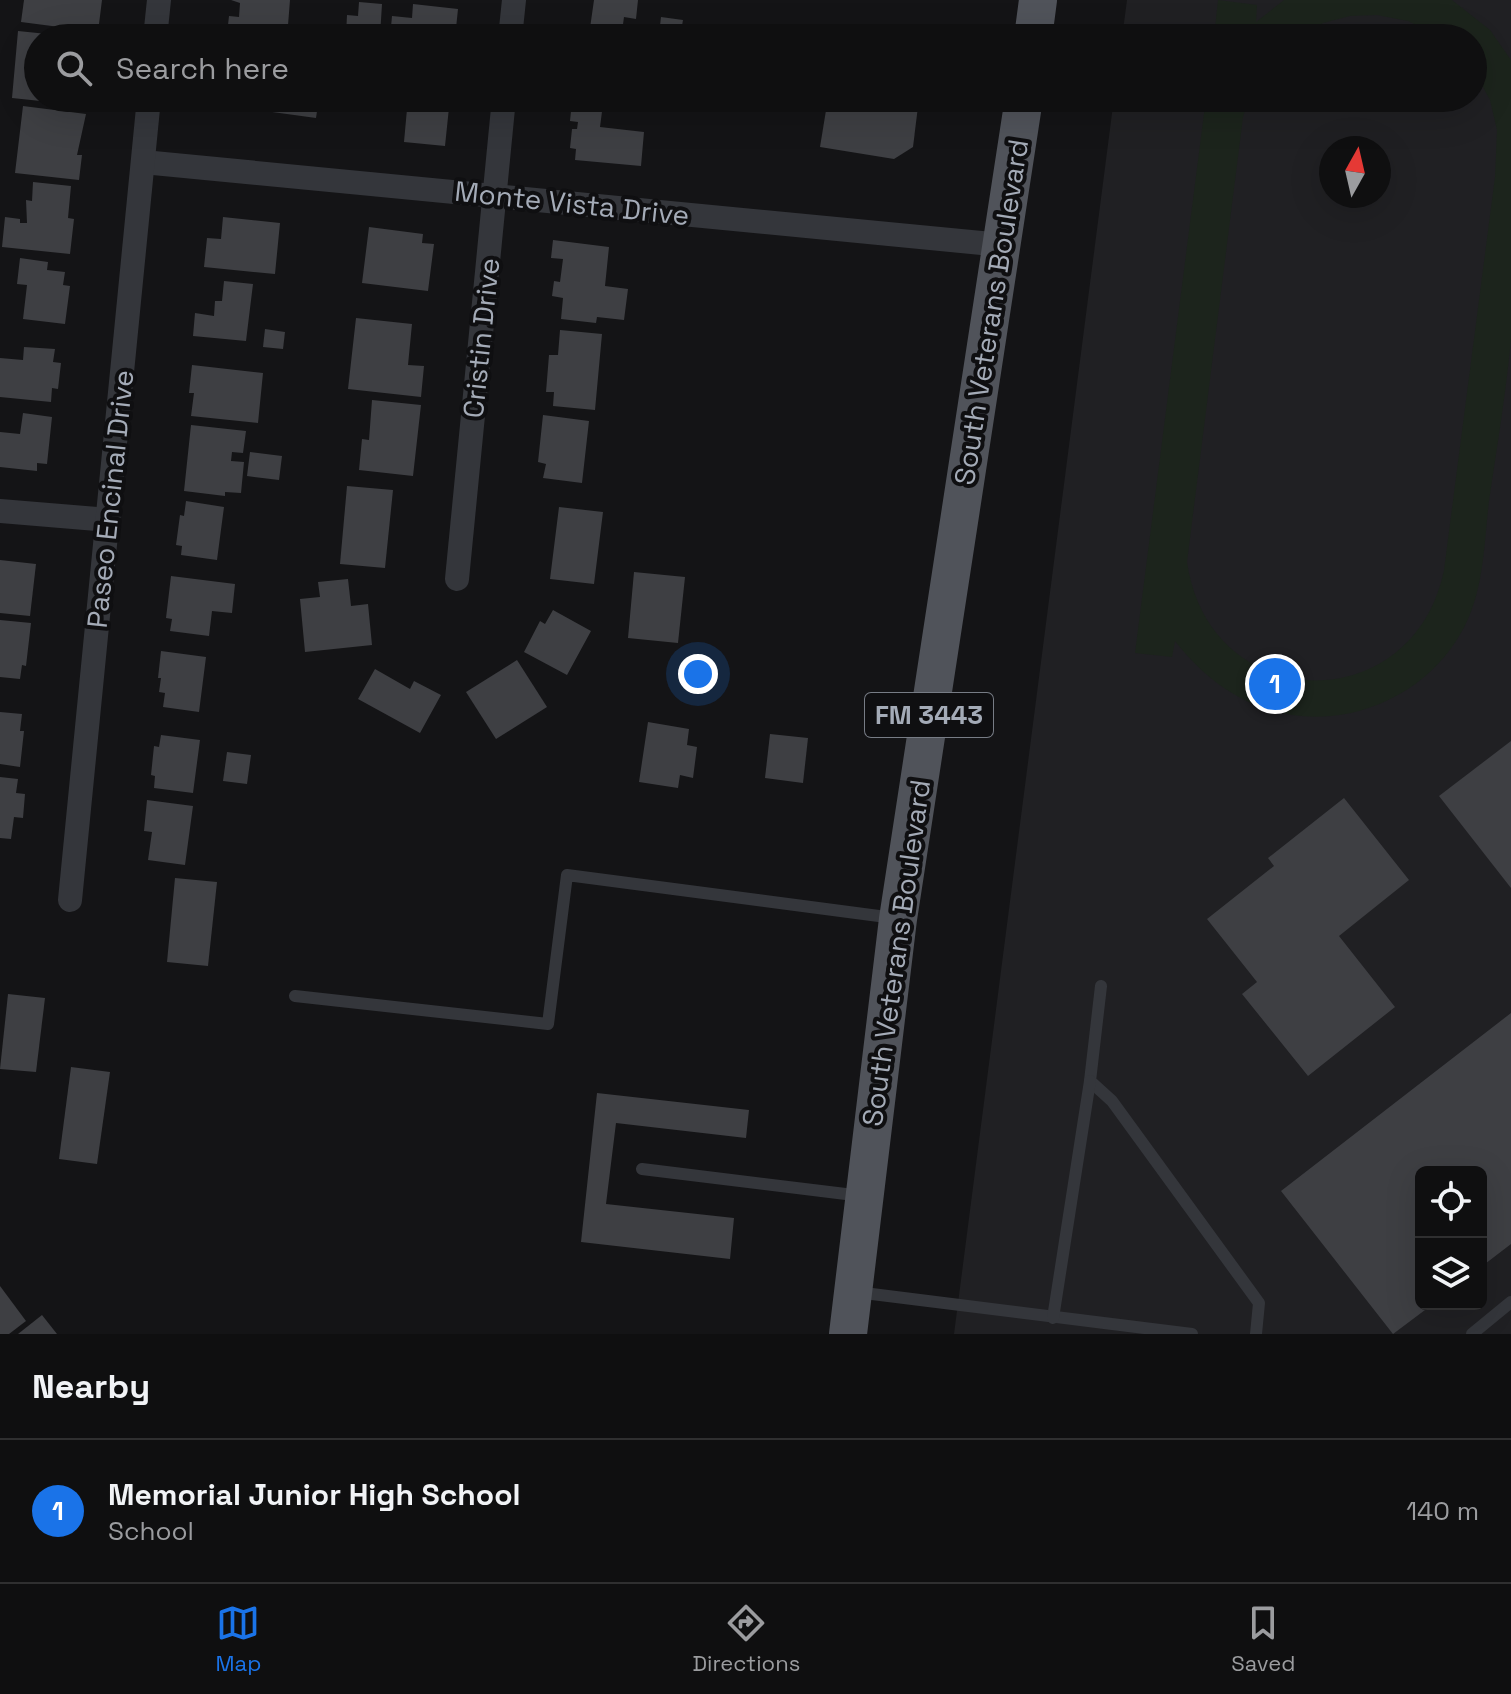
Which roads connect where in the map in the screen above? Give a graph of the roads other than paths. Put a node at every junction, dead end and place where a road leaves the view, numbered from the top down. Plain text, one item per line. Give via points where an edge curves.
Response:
1 (159, 0) edge
2 (514, 0) edge
3 (1038, 0) edge
4 (156, 24) edge
5 (511, 24) edge
6 (1035, 24) edge
7 (148, 112) edge
8 (503, 112) edge
9 (1022, 112) edge
10 (143, 162) junction
11 (495, 196) junction
12 (1002, 245) junction
13 (0, 511) edge
14 (109, 520) junction
15 (457, 579) dead end
16 (70, 900) dead end
17 (898, 919) junction
18 (1101, 986) dead end
19 (295, 996) dead end
20 (1090, 1081) junction
21 (642, 1169) dead end
22 (865, 1197) junction
23 (853, 1292) junction
24 (1511, 1302) edge
25 (1053, 1318) junction
26 (848, 1334) edge
27 (1192, 1334) edge
28 (1256, 1334) edge
29 (1472, 1334) edge

1 - 4 street
2 - 5 street
3 - 6 main road
7 - 10 street, Paseo Encinal Drive
8 - 11 street, Cristin Drive
9 - 12 main road, South Veterans Boulevard / FM 3443
10 - 11 street, Monte Vista Drive
10 - 14 street, Paseo Encinal Drive
11 - 12 street, Monte Vista Drive
11 - 15 street, Cristin Drive
12 - 17 main road, South Veterans Boulevard / FM 3443
13 - 14 street
14 - 16 street, Paseo Encinal Drive
17 - 19 lane via 567,875 548,1024
17 - 22 main road, South Veterans Boulevard / FM 3443
18 - 20 lane
20 - 25 lane
20 - 28 lane via 1112,1101 1259,1303
21 - 22 lane
22 - 23 main road, South Veterans Boulevard / FM 3443
23 - 25 lane
23 - 26 main road, South Veterans Boulevard / FM 3443
24 - 29 lane
25 - 27 lane

